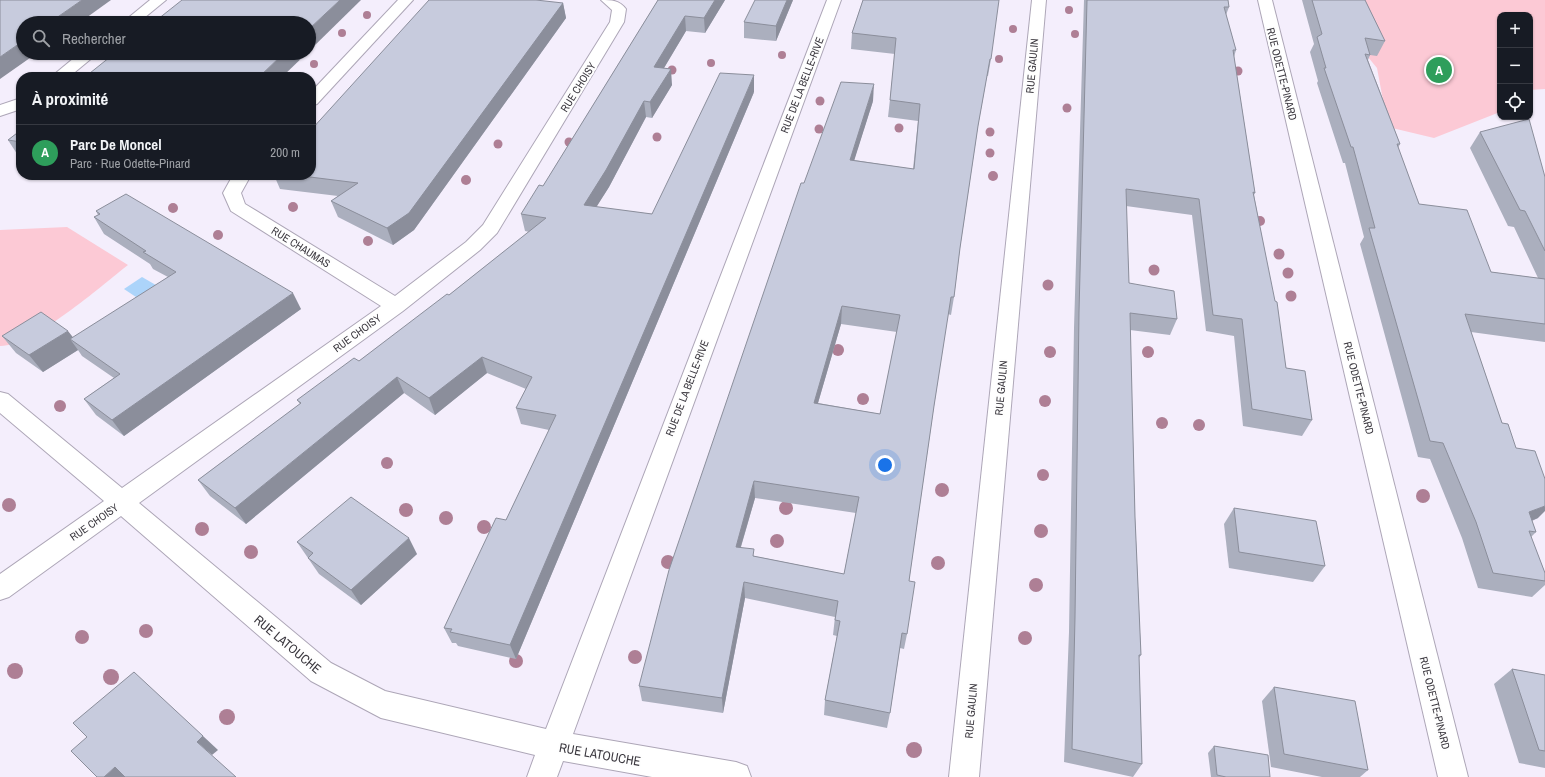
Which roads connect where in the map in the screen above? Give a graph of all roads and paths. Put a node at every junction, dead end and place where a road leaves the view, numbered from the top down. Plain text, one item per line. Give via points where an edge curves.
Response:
1 (159, 0) edge
2 (406, 0) edge
3 (608, 0) edge
4 (834, 0) edge
5 (1038, 0) edge
6 (1265, 0) edge
7 (138, 16) edge
8 (81, 60) edge
9 (65, 72) edge
10 (316, 97) edge
11 (16, 105) edge
12 (0, 111) edge
13 (239, 180) edge
14 (396, 306) junction
15 (0, 400) edge
16 (123, 502) junction
17 (0, 589) edge
18 (552, 746) junction
19 (542, 777) edge
20 (736, 777) edge
21 (964, 777) edge
22 (1453, 777) edge

1 - 7 street
2 - 10 street
3 - 14 street, RUE CHOISY via 619,9 617,22 490,229 473,246
4 - 18 street, RUE DE LA BELLE-RIVE
5 - 21 street, RUE GAULIN
6 - 22 street, RUE ODETTE-PINARD
8 - 9 street
11 - 12 street
13 - 14 street, RUE CHAUMAS via 232,193 237,207
14 - 16 street, RUE CHOISY
15 - 16 street, RUE LATOUCHE
16 - 17 street, RUE CHOISY
16 - 18 street, RUE LATOUCHE via 321,672 381,704
18 - 19 street, RUE DE LA BELLE-RIVE
18 - 20 street, RUE LATOUCHE

